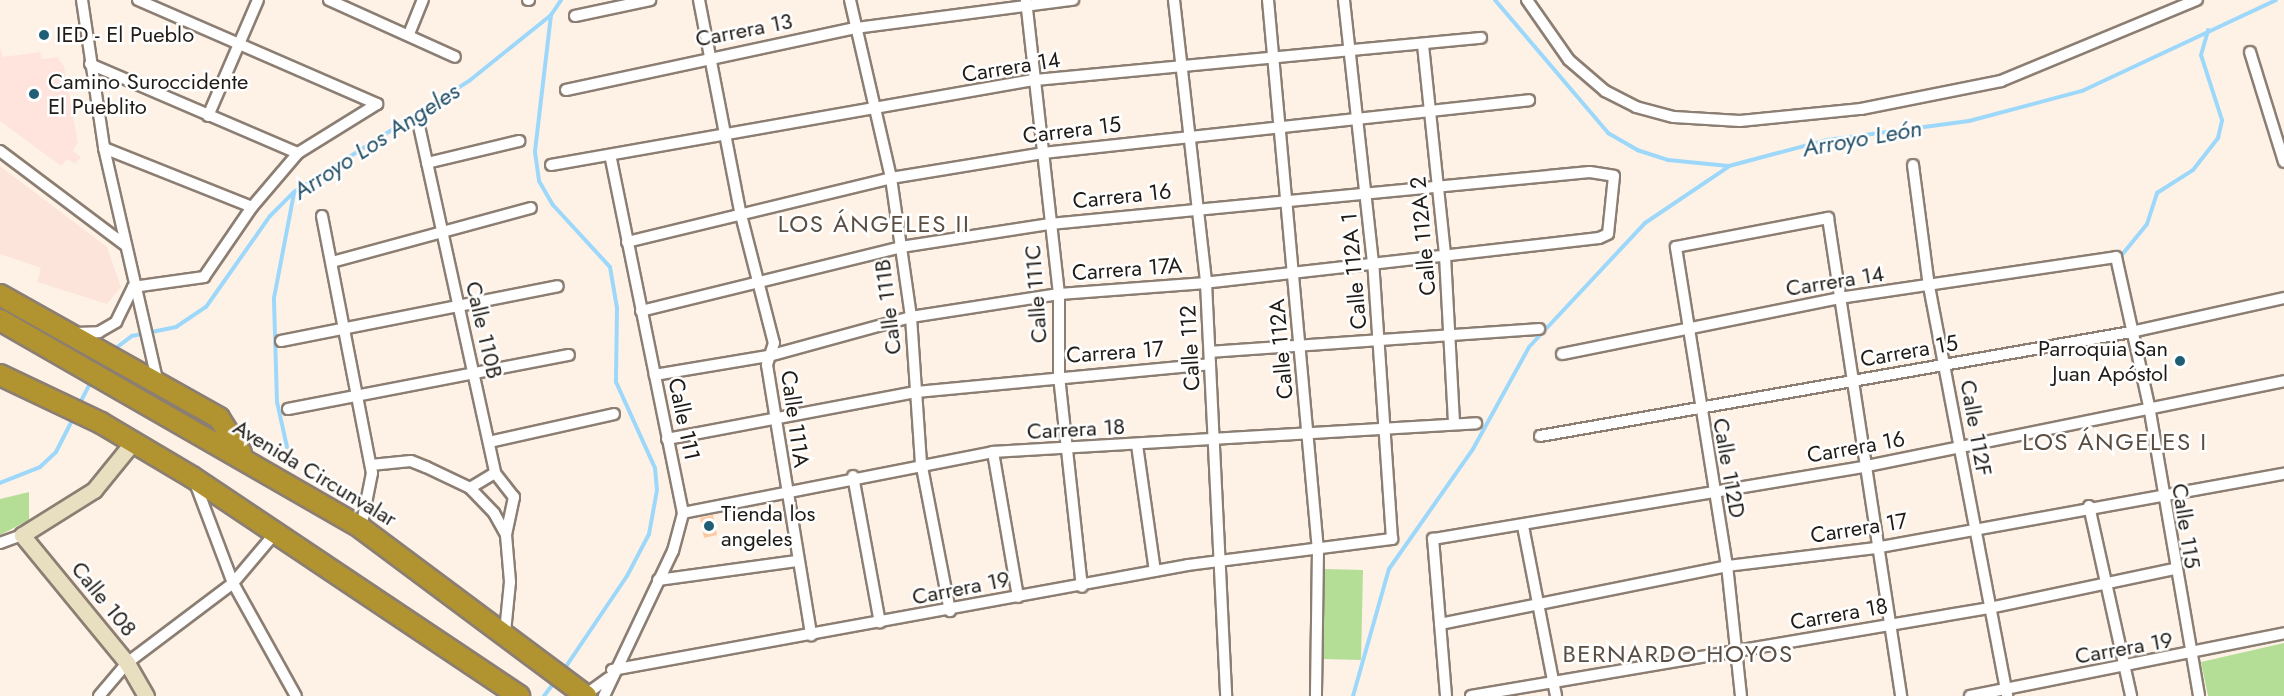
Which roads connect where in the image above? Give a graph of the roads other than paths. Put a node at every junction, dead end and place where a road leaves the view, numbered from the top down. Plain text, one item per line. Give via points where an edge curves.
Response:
1 (82, 0) edge
2 (138, 0) edge
3 (258, 0) edge
4 (329, 0) edge
5 (423, 0) edge
6 (650, 0) edge
7 (699, 0) edge
8 (850, 0) edge
9 (1073, 0) edge
10 (1174, 0) edge
11 (1268, 0) edge
12 (1344, 0) edge
13 (1527, 0) edge
14 (2197, 0) edge
15 (1026, 2) edge
16 (575, 16) dead end
17 (856, 28) junction
18 (409, 34) junction
19 (1482, 38) dead end
20 (239, 44) junction
21 (1423, 45) junction
22 (1351, 49) junction
23 (2250, 52) dead end
24 (710, 56) junction
25 (1274, 56) junction
26 (455, 57) dead end
27 (90, 64) junction
28 (1183, 64) junction
29 (1035, 80) junction
30 (567, 90) dead end
31 (1529, 99) dead end
32 (875, 111) junction
33 (1432, 113) junction
34 (208, 116) junction
35 (1358, 120) junction
36 (419, 126) dead end
37 (1281, 126) junction
38 (1188, 136) junction
39 (727, 138) junction
40 (519, 141) dead end
41 (104, 148) junction
42 (0, 151) edge
43 (298, 153) junction
44 (1043, 153) junction
45 (610, 155) junction
46 (2284, 162) edge
47 (427, 163) junction
48 (551, 165) dead end
49 (1913, 165) dead end
50 (891, 178) junction
51 (1438, 187) junction
52 (1367, 193) junction
53 (1288, 199) junction
54 (252, 207) junction
55 (1199, 207) junction
56 (531, 208) dead end
57 (740, 211) junction
58 (322, 216) dead end
59 (1050, 224) junction
60 (444, 232) junction
61 (1608, 234) joint
62 (627, 242) junction
63 (125, 245) junction
64 (901, 247) junction
65 (1445, 256) junction
66 (2116, 257) joint
67 (332, 262) junction
68 (1373, 263) junction
69 (1294, 274) junction
70 (758, 281) junction
71 (1206, 283) junction
72 (558, 286) dead end
73 (1929, 286) junction
74 (133, 287) junction
75 (1059, 294) junction
76 (0, 296) edge
77 (1839, 298) junction
78 (2284, 298) edge
79 (457, 303) junction
80 (641, 311) junction
81 (911, 317) junction
82 (0, 320) edge
83 (1689, 327) junction
84 (60, 329) junction
85 (344, 329) junction
86 (1539, 329) dead end
87 (2131, 332) junction
88 (1450, 335) junction
89 (1380, 340) junction
90 (281, 341) dead end
91 (1301, 347) junction
92 (1210, 352) junction
93 (1562, 354) dead end
94 (569, 355) dead end
95 (768, 356) junction
96 (1210, 364) junction
97 (1945, 364) junction
98 (0, 375) edge
99 (655, 375) junction
100 (1059, 376) junction
101 (475, 377) junction
102 (127, 378) junction
103 (1855, 380) junction
104 (2284, 381) edge
105 (158, 384) junction
106 (916, 392) junction
107 (356, 398) junction
108 (2150, 406) junction
109 (288, 410) dead end
110 (1700, 411) junction
111 (614, 414) dead end
112 (775, 420) junction
113 (1476, 423) dead end
114 (1454, 424) junction
115 (1385, 429) junction
116 (1307, 434) junction
117 (1540, 436) dead end
118 (667, 439) junction
119 (1215, 439) junction
120 (133, 442) junction
121 (489, 442) junction
122 (1137, 445) junction
123 (1959, 448) junction
124 (1066, 449) junction
125 (993, 452) junction
126 (242, 455) junction
127 (921, 462) junction
128 (371, 465) junction
129 (1867, 466) junction
130 (495, 473) junction
131 (2284, 474) edge
132 (853, 476) junction
133 (192, 477) junction
134 (470, 488) junction
135 (1713, 491) junction
136 (786, 492) junction
137 (2161, 495) junction
138 (2089, 506) junction
139 (683, 513) junction
140 (1523, 526) junction
141 (361, 528) junction
142 (1974, 528) junction
143 (278, 531) junction
144 (22, 535) junction
145 (506, 535) junction
146 (0, 543) edge
147 (1875, 548) junction
148 (1318, 550) junction
149 (1220, 560) junction
150 (797, 561) junction
151 (1727, 566) junction
152 (2174, 569) junction
153 (1155, 571) junction
154 (658, 580) junction
155 (233, 583) junction
156 (2107, 584) junction
157 (1082, 587) junction
158 (1018, 597) junction
159 (1537, 604) junction
160 (1989, 608) junction
161 (950, 611) junction
162 (880, 623) junction
163 (1440, 624) junction
164 (1888, 626) junction
165 (505, 632) junction
166 (2284, 633) edge
167 (812, 635) junction
168 (1736, 652) junction
169 (2191, 656) junction
170 (127, 663) junction
171 (2125, 666) junction
172 (610, 674) junction
173 (1553, 682) junction
174 (512, 691) edge
175 (2006, 693) edge
176 (589, 695) edge
177 (99, 696) edge
178 (146, 696) edge
179 (296, 696) edge
180 (1226, 696) edge
181 (1317, 696) edge
182 (1446, 696) edge
183 (1471, 696) edge
184 (1557, 696) edge
185 (1741, 696) edge
186 (1901, 696) edge
187 (1970, 696) edge
188 (2130, 696) edge
189 (2199, 696) edge

1 - 27 street
2 - 20 street
3 - 20 street
4 - 18 street
5 - 18 street
6 - 16 street
7 - 24 street, Calle 111A
8 - 17 street, Calle 111B
9 - 15 street, Carrera 13
10 - 28 street, Calle 112
11 - 25 street, Calle 112A
12 - 22 street, Calle 112A 1
13 - 14 street via 1569,60 1605,91 1636,107 1674,117 1740,121 1861,109 2001,81
15 - 17 street, Carrera 13
15 - 29 street, Calle 111C
17 - 24 street, Carrera 13
17 - 32 street, Calle 111B
18 - 26 street
19 - 21 street, Carrera 14
20 - 34 street
20 - 43 street via 377,104
21 - 22 street, Carrera 14
21 - 33 street, Calle 112A 2
22 - 25 street, Carrera 14
22 - 35 street, Calle 112A 1
23 - 46 street
24 - 30 street, Carrera 13
24 - 39 street, Calle 111A
25 - 28 street, Carrera 14
25 - 37 street, Calle 112A
27 - 34 street
27 - 41 street
28 - 29 street, Carrera 14
28 - 38 street, Calle 112
29 - 32 street, Carrera 14
29 - 44 street, Calle 111C
31 - 33 street, Carrera 15
32 - 39 street, Carrera 14
32 - 50 street, Calle 111B
33 - 35 street, Carrera 15
33 - 51 street, Calle 112A 2
34 - 43 street
35 - 37 street, Carrera 15
35 - 52 street, Calle 112A 1
36 - 47 street, Calle 110B
37 - 38 street, Carrera 15
37 - 53 street, Calle 112A
38 - 44 street, Carrera 15
38 - 55 street, Calle 112
39 - 45 street, Carrera 14
39 - 57 street, Calle 111A
40 - 47 street
41 - 54 street
41 - 63 street
42 - 63 street
43 - 54 street
44 - 50 street, Carrera 15
44 - 59 street, Calle 111C
45 - 48 street, Carrera 14
45 - 62 street, Calle 111
47 - 60 street, Calle 110B
49 - 73 street, Calle 112F
50 - 57 street, Carrera 15
50 - 64 street, Calle 111B
51 - 52 street, Carrera 16
51 - 61 street, Carrera 16 via 1590,172 1614,176
51 - 65 street, Calle 112A 2
52 - 53 street, Carrera 16
52 - 68 street, Calle 112A 1
53 - 55 street, Carrera 16
53 - 69 street, Calle 112A
54 - 74 street via 197,282
55 - 59 street, Carrera 16
55 - 71 street, Calle 112
56 - 60 street
57 - 62 street, Carrera 15
57 - 70 street, Calle 111A
58 - 67 street
59 - 64 street, Carrera 16
59 - 75 street, Calle 111C
60 - 67 street
60 - 79 street, Calle 110B
61 - 65 street, Carrera 17A
62 - 80 street, Calle 111
63 - 74 street
64 - 70 street, Carrera 16
64 - 81 street, Calle 111B
65 - 68 street, Carrera 17A
65 - 88 street, Calle 112A 2
66 - 73 street, Carrera 14
66 - 87 street, Calle 115
67 - 85 street
68 - 69 street, Carrera 17A
68 - 89 street, Calle 112A 1
69 - 71 street, Carrera 17A
69 - 91 street, Calle 112A
70 - 80 street, Carrera 16
70 - 95 street, Calle 111A via 774,343
71 - 75 street, Carrera 17A
71 - 92 street, Calle 112
72 - 79 street
73 - 77 street, Carrera 14
73 - 97 street, Calle 112F
74 - 84 street via 128,306 99,332
74 - 105 street
75 - 81 street, Carrera 17A
75 - 100 street, Calle 111C
76 - 84 highway
77 - 83 street, Carrera 14
77 - 83 street, Calle 112D via 1828,218 1676,248
77 - 103 street
78 - 87 street, Carrera 15
79 - 85 street
79 - 101 street, Calle 110B
80 - 99 street, Calle 111
81 - 95 street, Carrera 17A
81 - 106 street, Calle 111B
82 - 102 highway, Avenida Circunvalar via 82,364
83 - 93 street, Carrera 14
83 - 110 street, Calle 112D
84 - 102 highway via 93,348
85 - 90 street
85 - 107 street
86 - 88 street
87 - 97 street, Carrera 15
87 - 108 street, Calle 115
88 - 89 street
88 - 114 street, Calle 112A 2
89 - 91 street
89 - 115 street, Calle 112A 1
91 - 92 street
91 - 116 street, Calle 112A
92 - 96 street, Calle 112
94 - 101 street
95 - 99 street, Carrera 17A
95 - 112 street, Calle 111A
96 - 100 street, Carrera 17
96 - 119 street, Calle 112
97 - 103 street, Carrera 15
97 - 123 street, Calle 112F
98 - 120 highway
99 - 118 street, Calle 111
100 - 106 street, Carrera 17
100 - 124 street, Calle 111C
101 - 107 street
101 - 121 street, Calle 110B
102 - 105 highway
102 - 126 highway, Avenida Circunvalar
103 - 110 street, Carrera 15
103 - 129 street
104 - 108 street, Carrera 16
105 - 126 highway via 219,418
106 - 112 street, Carrera 17
106 - 127 street, Calle 111B
107 - 109 street
107 - 128 street
108 - 123 street, Carrera 16
108 - 137 street, Calle 115
110 - 117 street, Carrera 15
110 - 135 street, Calle 112D
111 - 121 street
112 - 118 street, Carrera 17
112 - 136 street, Calle 111A
113 - 114 street, Carrera 18
114 - 115 street, Carrera 18
115 - 116 street, Carrera 18
115 - 148 street, Calle 112A 1 via 1392,539
116 - 119 street, Carrera 18
116 - 148 street, Calle 112A
118 - 139 street, Calle 111
119 - 122 street, Carrera 18
119 - 149 street, Calle 112
120 - 133 highway
120 - 144 street via 94,490
121 - 130 street, Calle 110B
122 - 124 street, Carrera 18
122 - 153 street
123 - 129 street, Carrera 16
123 - 142 street, Calle 112F
124 - 125 street, Carrera 18
124 - 157 street, Calle 111C
125 - 127 street, Carrera 18
125 - 158 street
126 - 141 highway, Avenida Circunvalar
127 - 132 street, Carrera 18
127 - 161 street, Calle 111B
128 - 134 street via 411,461
128 - 141 street
129 - 135 street, Carrera 16
129 - 147 street
130 - 134 street
130 - 145 street, Calle 110B via 514,497
131 - 137 street, Carrera 17
132 - 136 street, Carrera 18
132 - 162 street
133 - 143 highway
133 - 155 street
134 - 145 street, Calle 110B via 494,513
135 - 140 street, Carrera 16
135 - 151 street, Calle 112D
136 - 139 street, Carrera 18
136 - 150 street, Calle 111A
137 - 138 street, Carrera 17
137 - 152 street, Calle 115
138 - 142 street, Carrera 17
138 - 156 street
139 - 154 street
140 - 159 street
140 - 163 street, Carrera 16 via 1433,539
141 - 165 highway, Avenida Circunvalar
142 - 147 street, Carrera 17
142 - 160 street, Calle 112F
143 - 155 street
143 - 174 highway
144 - 146 street
144 - 170 street, Calle 108
145 - 165 street, Calle 110B via 510,582
147 - 151 street, Carrera 17
147 - 164 street
148 - 149 street, Carrera 19
148 - 181 street, Calle 112A
149 - 153 street, Carrera 19
149 - 180 street, Calle 112
150 - 154 street
150 - 167 street, Calle 111A
151 - 159 street, Carrera 17
151 - 168 street, Calle 112D
152 - 156 street, Carrera 18
152 - 169 street, Calle 115
153 - 157 street, Carrera 19
154 - 172 street
155 - 170 street
155 - 179 street
156 - 160 street, Carrera 18
156 - 171 street
157 - 158 street, Carrera 19
158 - 161 street, Carrera 19
159 - 163 street, Carrera 17
159 - 173 street
160 - 164 street, Carrera 18
160 - 175 street, Calle 112F
161 - 162 street, Carrera 19
162 - 167 street, Carrera 19
163 - 182 street
164 - 168 street, Carrera 18
164 - 186 street
165 - 176 highway, Avenida Circunvalar
166 - 169 street, Carrera 19
167 - 172 street, Carrera 19
168 - 173 street, Carrera 18
168 - 185 street, Calle 112D
169 - 171 street, Carrera 19
169 - 189 street, Calle 115
170 - 177 street
170 - 178 street, Calle 108
171 - 175 street, Carrera 19
171 - 188 street
172 - 176 street
172 - 176 street
173 - 183 street, Carrera 18
173 - 184 street
175 - 187 street, Carrera 19

